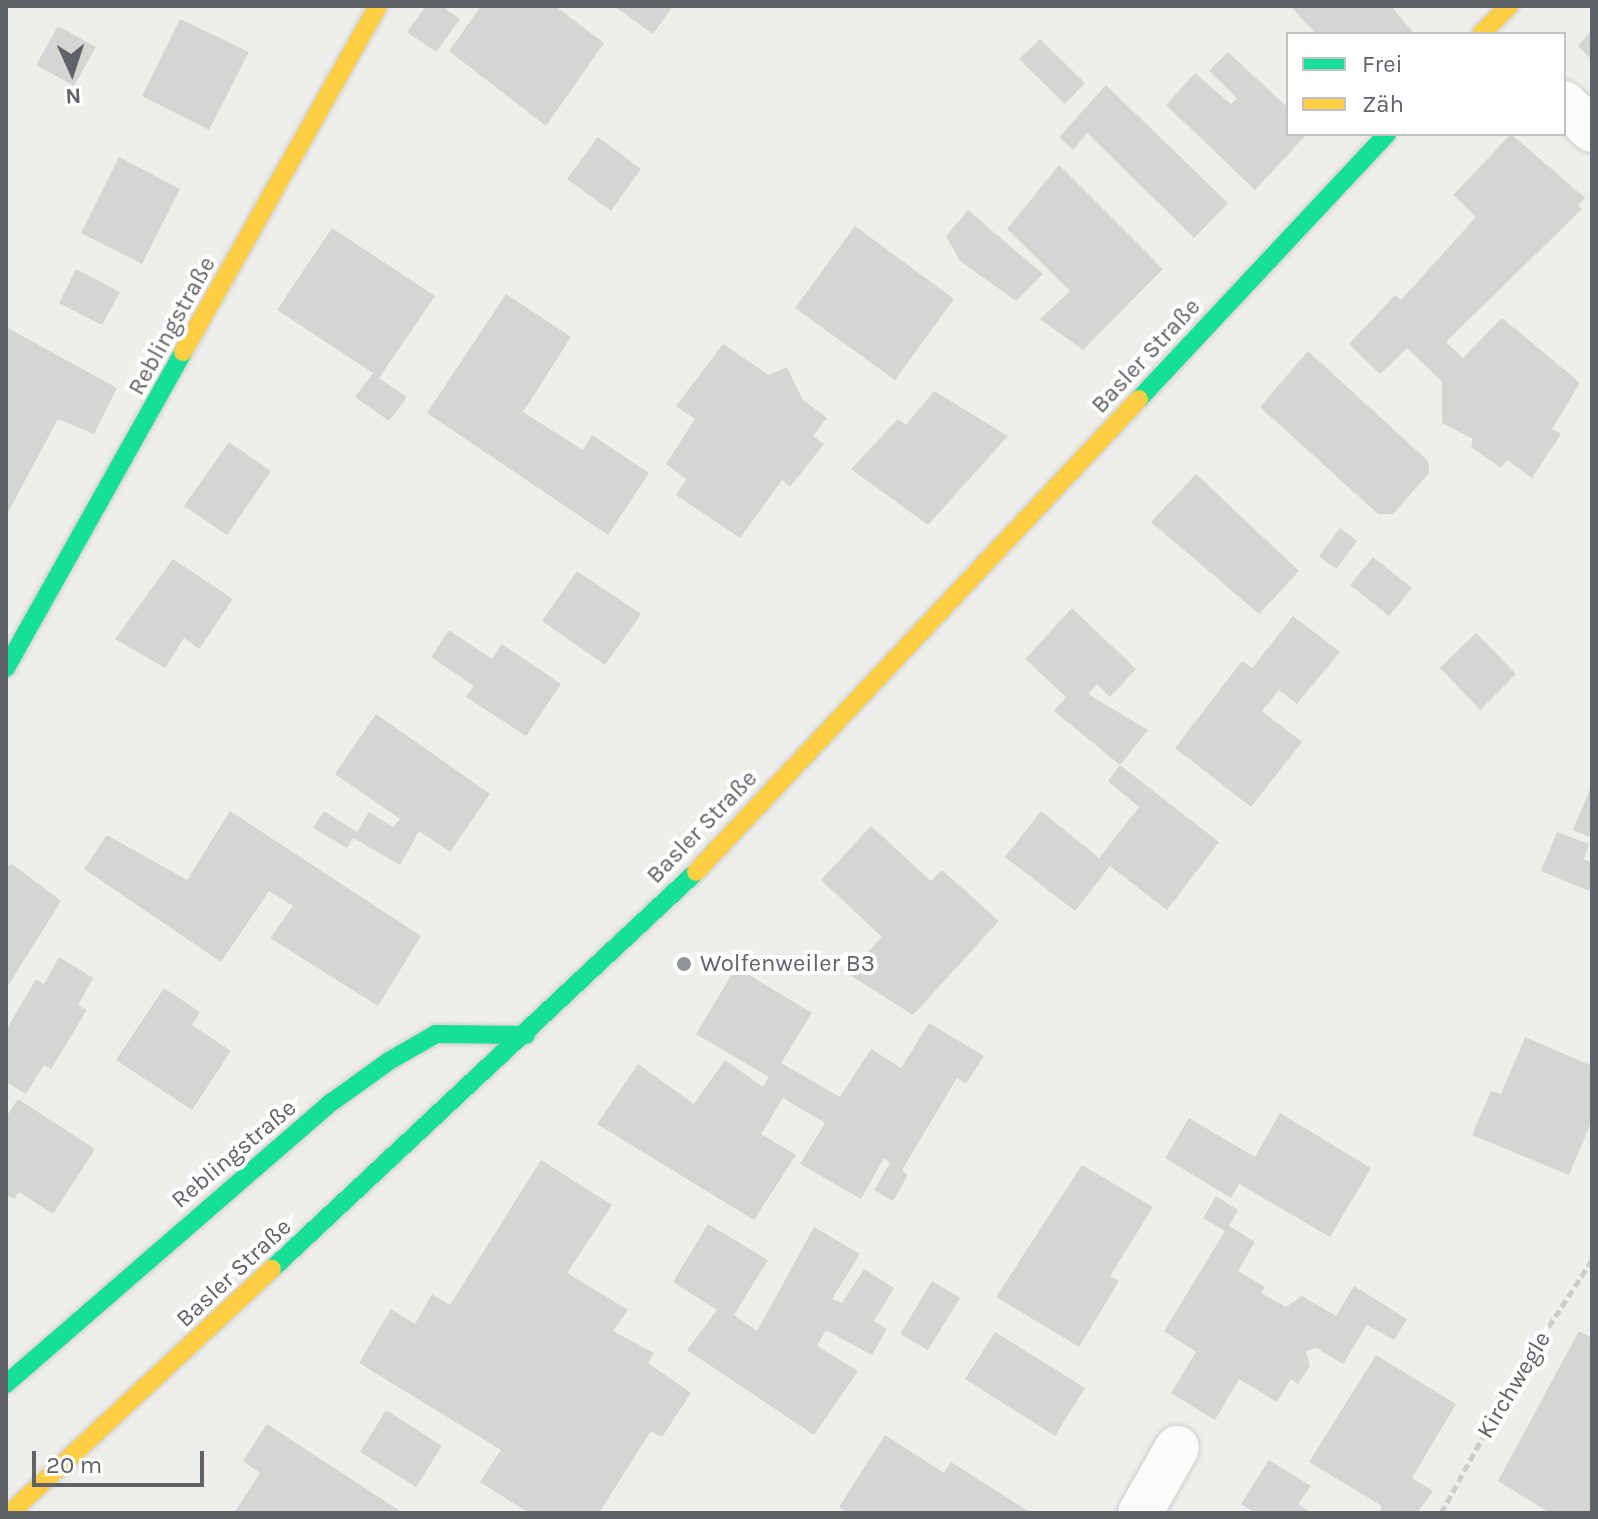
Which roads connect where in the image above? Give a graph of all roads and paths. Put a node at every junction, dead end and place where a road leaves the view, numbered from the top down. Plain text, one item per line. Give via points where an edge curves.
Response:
1 (378, 6) edge
2 (1566, 105) edge
3 (1592, 130) edge
4 (1385, 136) edge
5 (6, 668) edge
6 (526, 1035) junction
7 (1592, 1260) edge
8 (6, 1384) edge
9 (1177, 1448) dead end
10 (10, 1513) edge
11 (1140, 1513) edge
12 (1441, 1513) edge

1 - 5 main road, Reblingstraße
2 - 3 street
4 - 6 main road, Basler Straße via 697,871
6 - 8 main road, Reblingstraße via 436,1034 389,1061 332,1102
6 - 10 main road, Basler Straße
7 - 12 path, Kirchwegle via 1516,1377
9 - 11 street

